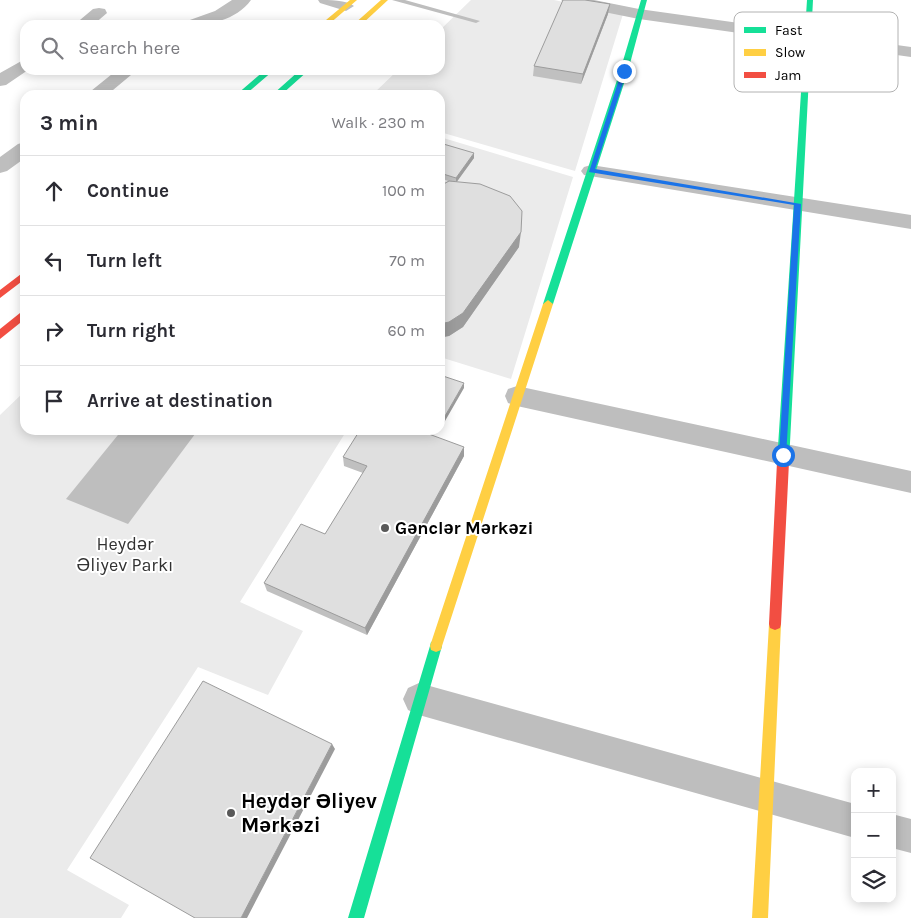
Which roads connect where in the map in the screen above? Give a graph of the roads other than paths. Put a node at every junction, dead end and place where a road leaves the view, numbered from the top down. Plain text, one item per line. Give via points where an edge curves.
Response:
1 (243, 0) edge
2 (326, 0) edge
3 (385, 0) edge
4 (396, 0) edge
5 (568, 0) edge
6 (350, 3) edge
7 (642, 7) edge
8 (99, 13) dead end
9 (89, 20) edge
10 (207, 20) edge
11 (330, 20) edge
12 (363, 20) edge
13 (476, 21) dead end
14 (734, 24) edge
15 (898, 50) edge
16 (911, 52) edge
17 (20, 67) edge
18 (121, 75) edge
19 (264, 75) edge
20 (299, 75) edge
21 (0, 81) edge
22 (102, 90) edge
23 (246, 90) edge
24 (282, 90) edge
25 (803, 92) edge
26 (20, 152) edge
27 (0, 167) edge
28 (591, 171) junction
29 (797, 204) junction
30 (911, 222) edge
31 (20, 278) edge
32 (0, 295) edge
33 (20, 317) edge
34 (0, 335) edge
35 (517, 396) junction
36 (783, 455) junction
37 (911, 482) edge
38 (419, 699) junction
39 (766, 796) junction
40 (851, 820) edge
41 (896, 832) edge
42 (911, 836) edge
43 (356, 918) edge
44 (760, 918) edge

1 - 10 street
2 - 6 street
3 - 12 main road
4 - 13 lane
5 - 7 street
6 - 11 main road
7 - 14 street
7 - 28 main road
8 - 9 street
15 - 16 street
17 - 21 street
18 - 22 street
19 - 23 main road
20 - 24 main road
25 - 29 main road
26 - 27 street
28 - 29 street
28 - 35 main road
29 - 30 street
29 - 36 main road
31 - 32 main road
33 - 34 main road
35 - 36 street
35 - 38 main road
36 - 37 street
36 - 39 main road
38 - 39 street
38 - 43 main road
39 - 40 street
39 - 44 main road
41 - 42 street

